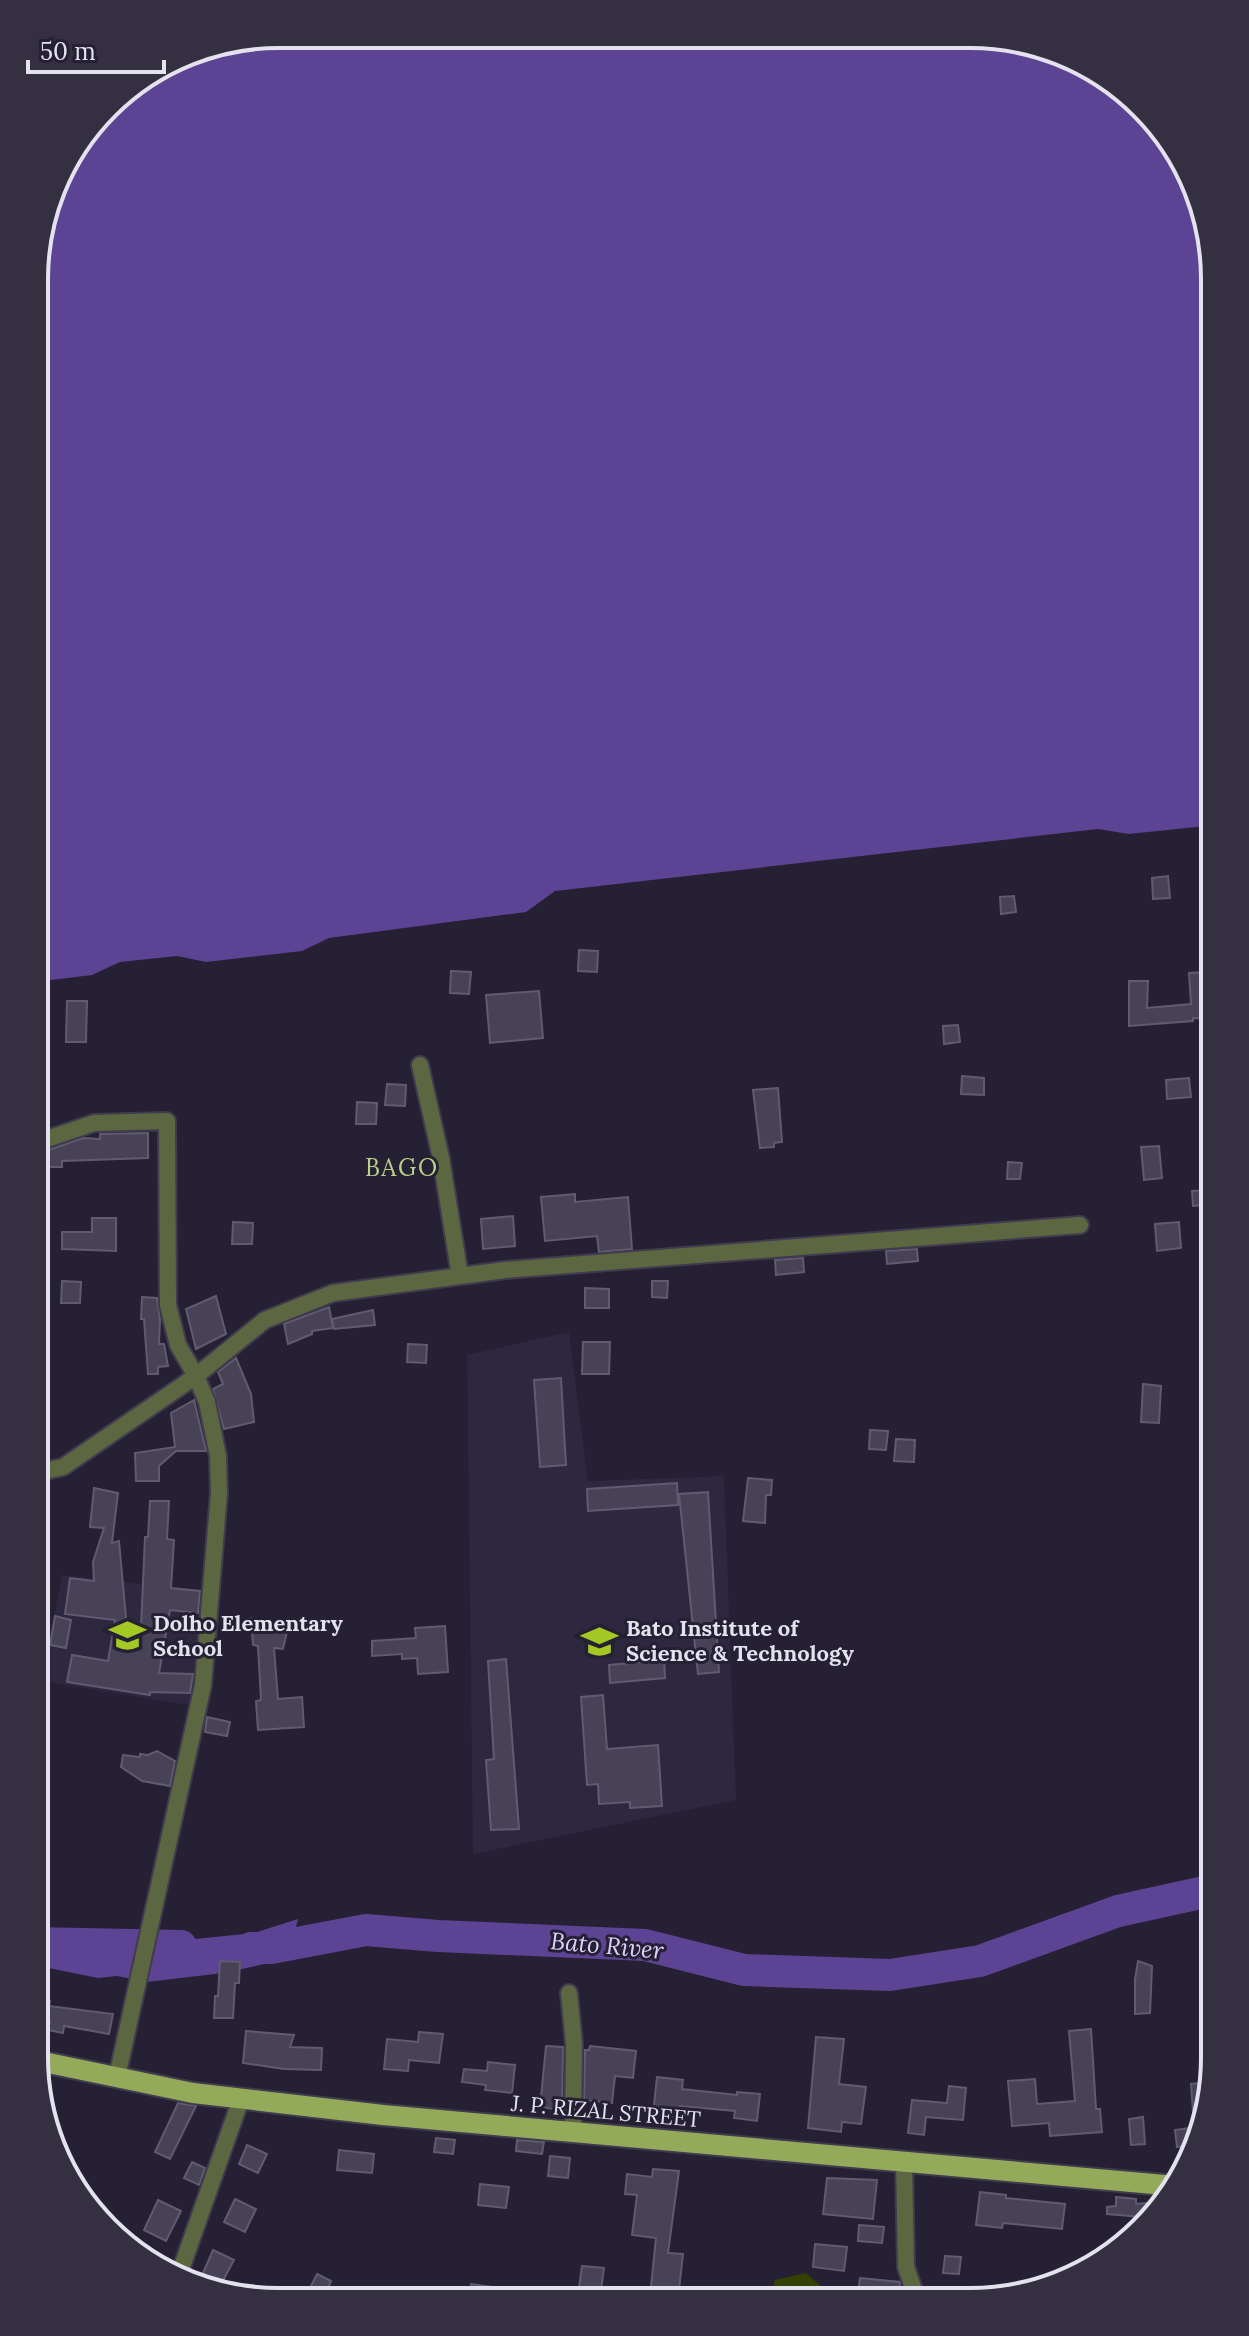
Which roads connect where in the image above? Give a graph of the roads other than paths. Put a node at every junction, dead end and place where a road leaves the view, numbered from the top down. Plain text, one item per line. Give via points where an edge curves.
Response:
1 (420, 1065) dead end
2 (48, 1139) edge
3 (1080, 1225) dead end
4 (460, 1276) junction
5 (196, 1376) junction
6 (48, 1470) edge
7 (569, 1993) dead end
8 (48, 2063) edge
9 (117, 2077) junction
10 (241, 2099) junction
11 (573, 2133) junction
12 (904, 2161) junction
13 (1162, 2185) edge
14 (182, 2266) edge
15 (913, 2288) edge

1 - 4 street
2 - 5 street via 94,1123 167,1121 168,1305 178,1345
3 - 4 street
4 - 5 street via 333,1293 265,1320
5 - 6 street via 63,1467
5 - 9 street via 218,1456 219,1493 203,1685
7 - 11 street
8 - 9 main road, J. P. RIZAL STREET
9 - 10 main road, J. P. RIZAL STREET
10 - 11 main road, J. P. RIZAL STREET
10 - 14 street
11 - 12 main road, J. P. RIZAL STREET
12 - 13 main road, J. P. RIZAL STREET
12 - 15 street via 906,2267

